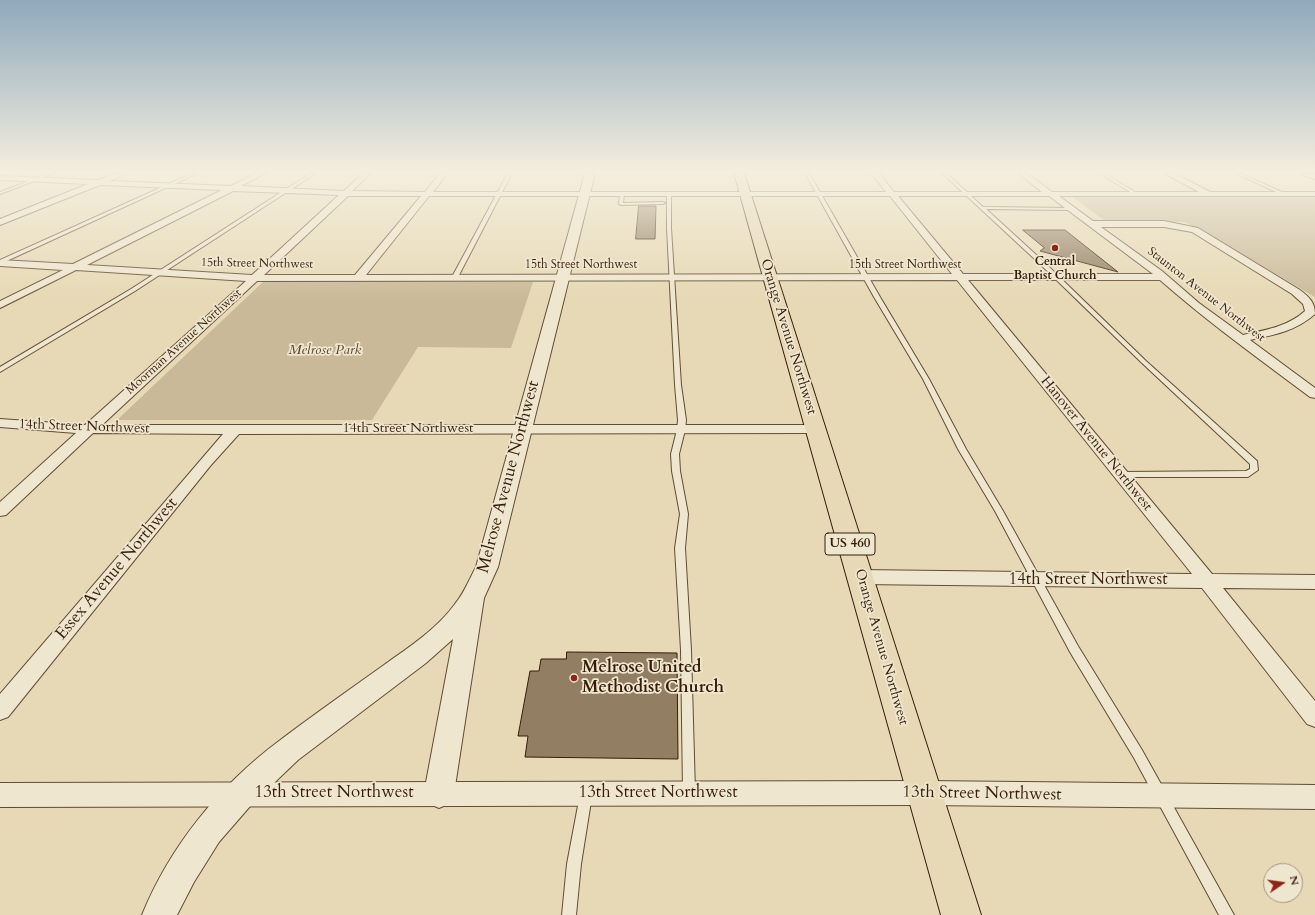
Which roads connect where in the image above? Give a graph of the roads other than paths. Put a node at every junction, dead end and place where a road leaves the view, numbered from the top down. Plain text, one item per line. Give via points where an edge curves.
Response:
1 (16, 216) edge
2 (102, 216) edge
3 (178, 216) edge
4 (248, 216) edge
5 (322, 216) edge
6 (409, 216) edge
7 (488, 216) edge
8 (579, 216) edge
9 (669, 216) edge
10 (752, 216) edge
11 (832, 216) edge
12 (911, 216) edge
13 (990, 216) edge
14 (1080, 216) edge
15 (0, 222) edge
16 (1092, 224) junction
17 (0, 262) edge
18 (73, 268) junction
19 (159, 273) junction
20 (770, 277) junction
21 (1163, 277) junction
22 (255, 278) junction
23 (358, 278) junction
24 (455, 278) junction
25 (563, 278) junction
26 (672, 278) junction
27 (867, 278) junction
28 (961, 278) junction
29 (1057, 278) junction
30 (0, 305) edge
31 (1240, 339) junction
32 (0, 370) edge
33 (1315, 394) edge
34 (0, 423) edge
35 (89, 429) junction
36 (815, 429) junction
37 (235, 430) junction
38 (523, 430) junction
39 (681, 430) junction
40 (1122, 475) junction
41 (0, 511) edge
42 (860, 577) junction
43 (1036, 580) junction
44 (1206, 581) junction
45 (1315, 582) edge
46 (474, 595) junction
47 (0, 710) edge
48 (1315, 717) edge
49 (586, 792) junction
50 (924, 792) junction
51 (439, 793) junction
52 (689, 793) junction
53 (241, 794) junction
54 (0, 795) edge
55 (1162, 796) junction
56 (1315, 797) edge
57 (159, 915) edge
58 (569, 915) edge
59 (961, 915) edge
60 (1227, 915) edge

1 - 15 street
2 - 17 lane
3 - 18 street
4 - 19 lane
5 - 22 street, Moorman Avenue Northwest
6 - 23 street
7 - 24 lane
8 - 25 street, Melrose Avenue Northwest
9 - 26 lane
10 - 20 main road, Orange Avenue Northwest / US 460
11 - 27 lane
12 - 28 street, Hanover Avenue Northwest
13 - 29 lane
14 - 16 street, Staunton Avenue Northwest
16 - 21 street, Staunton Avenue Northwest
16 - 31 street via 1164,224 1194,230 1296,292 1311,308 1308,315 1291,326
17 - 18 street, 15th Street Northwest
18 - 19 street, 15th Street Northwest
18 - 30 street
19 - 22 street, 15th Street Northwest
19 - 32 lane
20 - 26 street, 15th Street Northwest
20 - 27 street, 15th Street Northwest
20 - 36 main road, Orange Avenue Northwest / US 460
21 - 29 street, 15th Street Northwest
21 - 31 street, Staunton Avenue Northwest
22 - 23 street, 15th Street Northwest
22 - 35 street, Moorman Avenue Northwest
23 - 24 street, 15th Street Northwest
24 - 25 street, 15th Street Northwest
25 - 26 street, 15th Street Northwest
25 - 38 street, Melrose Avenue Northwest
26 - 39 lane
27 - 28 street, 15th Street Northwest
27 - 43 lane via 926,379 962,449
28 - 29 street, 15th Street Northwest
28 - 40 street, Hanover Avenue Northwest
29 - 40 lane via 1254,464 1254,470 1248,474
31 - 33 street, Staunton Avenue Northwest
34 - 35 street, 14th Street Northwest
35 - 37 street, 14th Street Northwest
35 - 41 street, Moorman Avenue Northwest
36 - 39 street, 14th Street Northwest
36 - 42 main road, Orange Avenue Northwest / US 460
37 - 38 street, 14th Street Northwest
37 - 47 street, Essex Avenue Northwest
38 - 39 street, 14th Street Northwest
38 - 46 street, Melrose Avenue Northwest via 487,567
39 - 52 lane via 675,454 684,514 680,548 686,650
40 - 44 street, Hanover Avenue Northwest
42 - 43 street, 14th Street Northwest
42 - 50 main road, Orange Avenue Northwest / US 460
43 - 44 street, 14th Street Northwest
43 - 55 lane
44 - 45 street, 14th Street Northwest
44 - 48 street, Hanover Avenue Northwest
46 - 51 street
46 - 53 street, Melrose Avenue Northwest via 443,634 288,751
49 - 51 street, 13th Street Northwest
49 - 52 street, 13th Street Northwest
49 - 58 lane via 574,864
50 - 52 street, 13th Street Northwest
50 - 55 street, 13th Street Northwest
50 - 59 main road, Orange Avenue Northwest / US 460
51 - 53 street, 13th Street Northwest
53 - 54 street, 13th Street Northwest
53 - 57 street, Melrose Avenue Northwest via 208,831 182,870
55 - 56 street, 13th Street Northwest
55 - 60 lane

